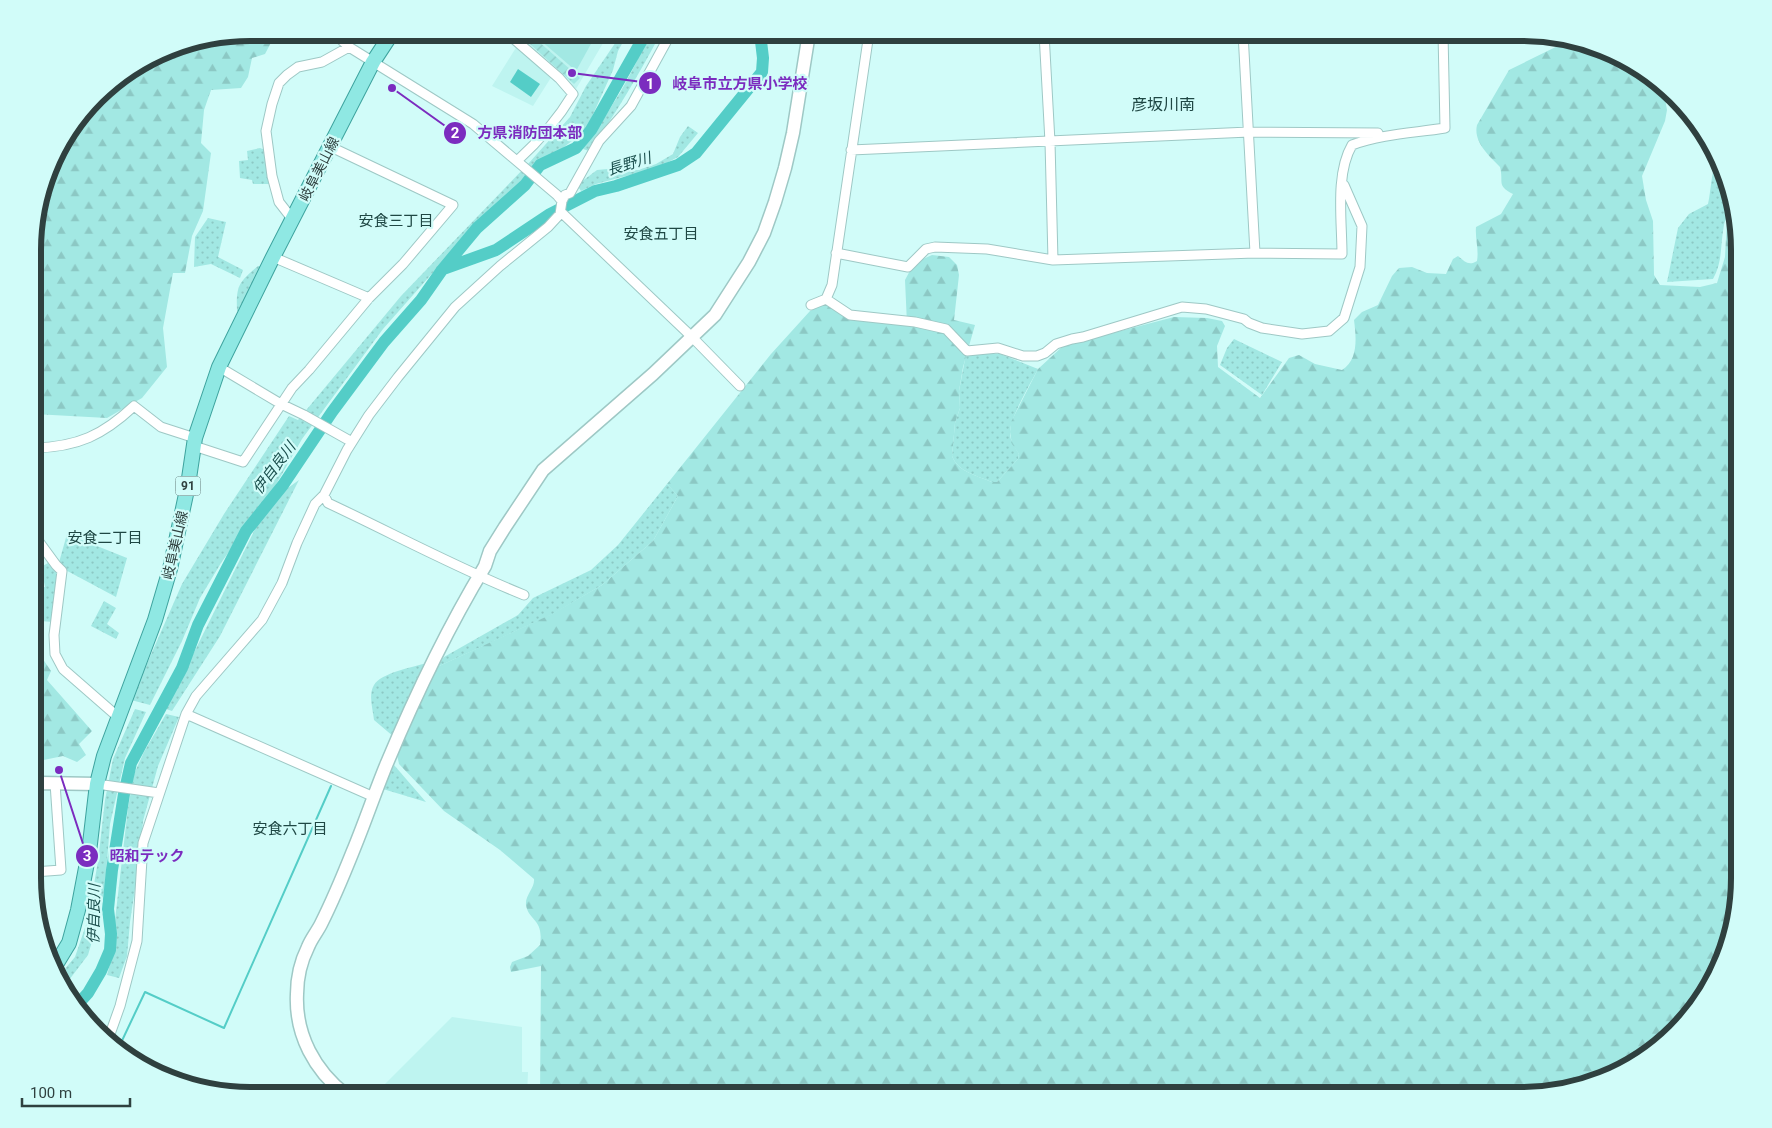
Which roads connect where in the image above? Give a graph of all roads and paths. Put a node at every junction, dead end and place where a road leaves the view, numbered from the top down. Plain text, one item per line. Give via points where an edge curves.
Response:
1 (342, 41) edge
2 (386, 41) edge
3 (517, 41) edge
4 (666, 41) edge
5 (808, 41) edge
6 (868, 41) edge
7 (1044, 41) edge
8 (1244, 41) edge
9 (1443, 41) edge
10 (349, 47) junction
11 (373, 62) junction
12 (1249, 132) junction
13 (1419, 132) junction
14 (1050, 142) junction
15 (331, 146) junction
16 (851, 150) junction
17 (518, 162) junction
18 (1342, 180) junction
19 (559, 198) junction
20 (561, 212) junction
21 (293, 220) junction
22 (836, 253) junction
23 (1255, 253) junction
24 (273, 257) junction
25 (1052, 260) junction
26 (370, 298) junction
27 (826, 299) junction
28 (811, 305) dead end
29 (692, 337) junction
30 (219, 367) junction
31 (740, 386) dead end
32 (281, 404) junction
33 (194, 442) junction
34 (352, 442) junction
35 (41, 447) edge
36 (324, 495) junction
37 (41, 545) edge
38 (482, 572) junction
39 (524, 595) dead end
40 (186, 714) junction
41 (118, 717) junction
42 (55, 783) junction
43 (41, 784) edge
44 (97, 784) junction
45 (156, 793) junction
46 (374, 796) junction
47 (41, 871) edge
48 (59, 962) edge
49 (110, 1033) edge
50 (335, 1087) edge

1 - 10 street
2 - 11 main road, 岐阜美山線 / 91
3 - 17 street via 560,78 573,94 562,113
4 - 19 street via 630,106 600,141 570,193
5 - 29 street via 793,133 764,233 715,315
6 - 16 street
7 - 14 street
8 - 12 street
9 - 13 street via 1445,128
10 - 11 street
10 - 21 street via 322,62 298,67 280,83 272,104 266,131 272,176 279,202
11 - 15 main road, 岐阜美山線 / 91
11 - 17 street via 473,124
12 - 13 street
12 - 14 street
12 - 23 street
13 - 18 street via 1373,138 1352,145
14 - 16 street
14 - 25 street
15 - 21 main road, 岐阜美山線 / 91
15 - 26 street via 452,205
16 - 22 street
17 - 19 street
18 - 23 street via 1342,254
18 - 27 street via 1362,226 1360,267 1344,318 1329,331 1302,334 1262,328 1244,319 1206,309 1182,307 1072,338 1037,356 1023,356 998,348 967,351 946,329 850,315
19 - 20 street
20 - 29 street
20 - 34 street via 455,307 398,376
21 - 24 main road, 岐阜美山線 / 91
22 - 25 street via 908,267 926,250 935,247 988,250
22 - 27 street via 832,285
23 - 25 street
24 - 26 street
24 - 30 main road, 岐阜美山線 / 91
26 - 32 street
27 - 28 street
29 - 31 street
29 - 38 street via 544,470 508,520
30 - 32 street
30 - 33 main road, 岐阜美山線 / 91
32 - 33 street via 243,462
32 - 34 street
33 - 35 street via 161,427 134,406 96,435 67,445
33 - 41 main road, 岐阜美山線 / 91 via 170,569
34 - 36 street
36 - 38 street via 328,503 444,558
36 - 40 street via 315,504 282,583 262,620 196,696
37 - 41 street via 62,571 54,654 63,669
38 - 39 street
38 - 46 street via 434,659
40 - 45 street
40 - 46 street
41 - 44 main road, 岐阜美山線 / 91
42 - 43 street
42 - 44 street
42 - 47 street via 60,870
44 - 45 street
44 - 48 main road, 岐阜美山線 / 91 via 78,910
45 - 49 street via 143,843 137,941
46 - 50 street via 328,909 307,948 296,994 303,1038 319,1070

